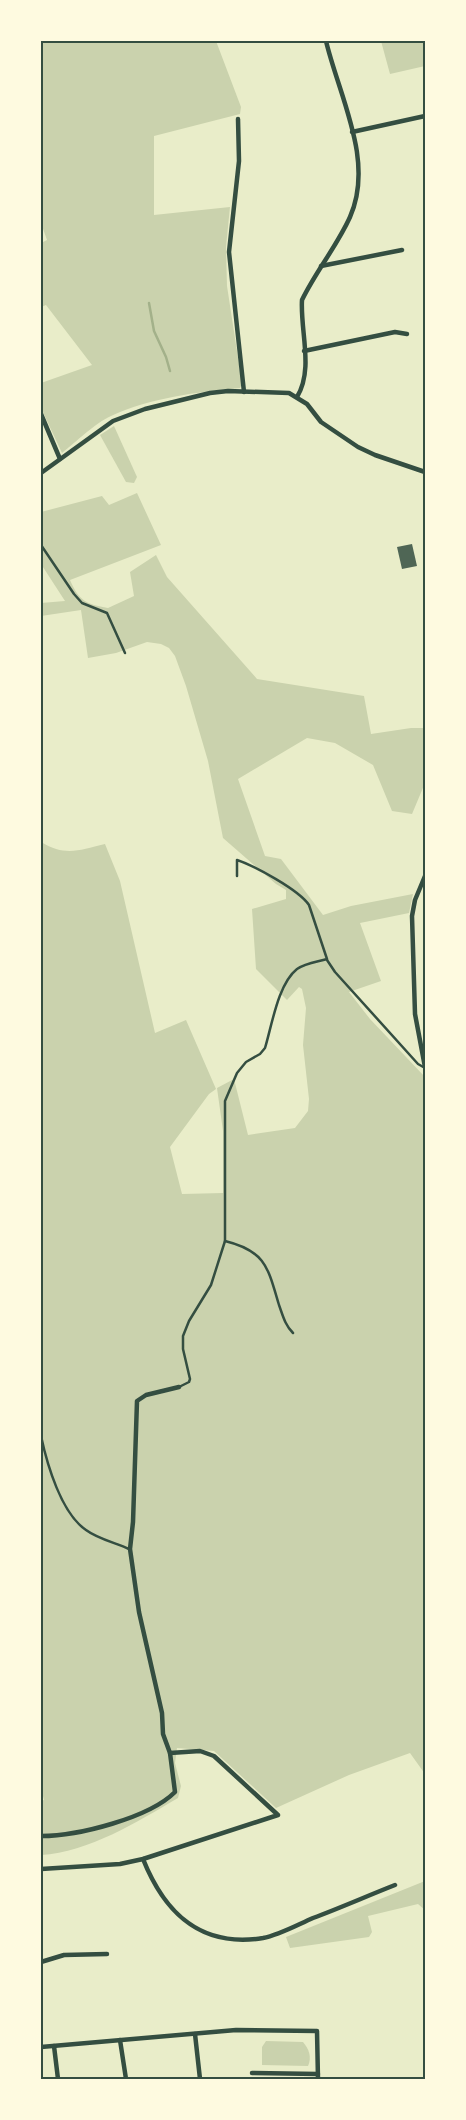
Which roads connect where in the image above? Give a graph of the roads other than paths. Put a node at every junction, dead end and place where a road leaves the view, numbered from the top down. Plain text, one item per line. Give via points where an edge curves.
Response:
1 (326, 41) edge
2 (425, 116) edge
3 (238, 119) dead end
4 (352, 132) junction
5 (402, 250) dead end
6 (321, 266) junction
7 (407, 334) dead end
8 (304, 351) junction
9 (244, 392) junction
10 (297, 397) junction
11 (41, 414) edge
12 (60, 459) junction
13 (425, 472) edge
14 (41, 473) edge
15 (41, 545) edge
16 (126, 653) dead end
17 (237, 876) dead end
18 (425, 876) edge
19 (327, 959) junction
20 (425, 1068) edge
21 (225, 1240) junction
22 (293, 1333) dead end
23 (179, 1386) joint
24 (41, 1436) edge
25 (130, 1549) junction
26 (170, 1753) junction
27 (41, 1836) edge
28 (143, 1859) junction
29 (41, 1869) edge
30 (395, 1885) dead end
31 (107, 1954) dead end
32 (41, 1962) edge
33 (195, 2034) junction
34 (120, 2040) junction
35 (54, 2046) junction
36 (41, 2047) edge
37 (252, 2073) dead end
38 (318, 2076) edge
39 (58, 2079) edge
40 (126, 2079) edge
41 (200, 2079) edge

1 - 4 street
2 - 4 street
3 - 9 street via 239,161 229,252
4 - 6 street via 358,168 354,203 346,224
5 - 6 street
6 - 8 street via 302,300
7 - 8 street via 395,332
8 - 10 street via 304,384
9 - 10 street via 282,392
9 - 12 street via 210,393 127,414
10 - 13 street via 321,422 358,447
11 - 12 street
12 - 14 street
15 - 16 lane via 82,603 107,613
17 - 19 lane via 237,860 264,871 304,898
18 - 20 street via 412,916 415,1014
19 - 20 lane via 335,972
19 - 21 lane via 299,968 284,987 265,1048 237,1073 225,1101
21 - 22 lane via 248,1247 265,1264 287,1327
21 - 23 lane via 211,1285 186,1328 182,1349 190,1379
23 - 25 street via 146,1395 137,1401
24 - 25 lane via 47,1463 69,1512 86,1530
25 - 26 street via 138,1612 162,1713 163,1734
26 - 27 street via 175,1792 166,1800 102,1827 75,1834
26 - 28 street via 200,1751 214,1756 278,1815
28 - 29 street via 120,1864
28 - 30 street via 150,1876 177,1914 203,1933 225,1938 265,1937
31 - 32 street via 64,1955
33 - 34 street
33 - 38 street via 236,2030 317,2031
33 - 41 street
34 - 35 street
34 - 40 street
35 - 36 street
35 - 39 street
37 - 38 street

